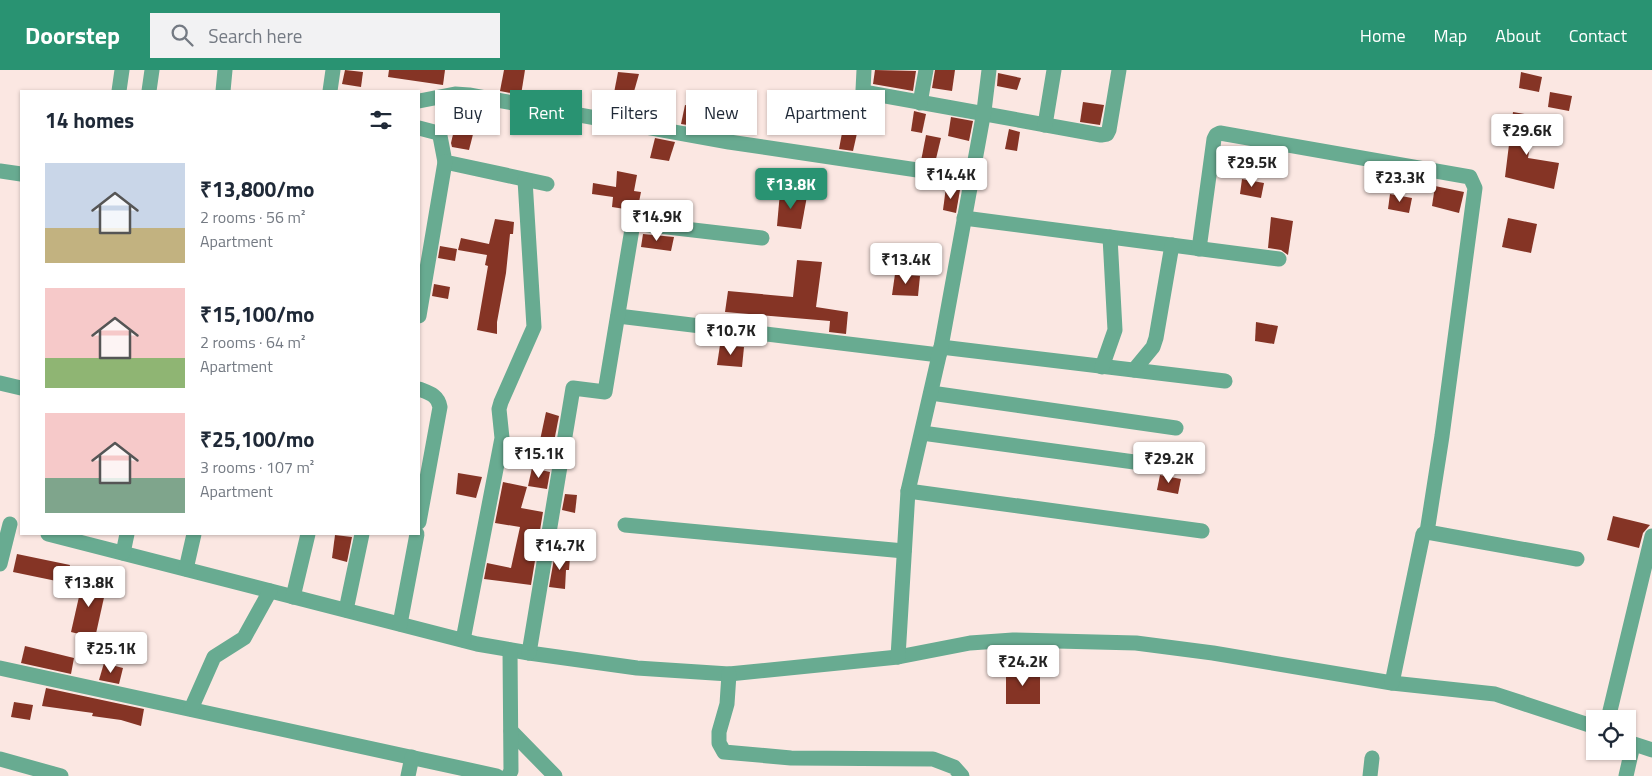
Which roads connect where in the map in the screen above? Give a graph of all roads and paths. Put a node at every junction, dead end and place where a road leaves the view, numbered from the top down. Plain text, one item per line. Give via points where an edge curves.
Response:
1 (122, 70) edge
2 (152, 70) edge
3 (225, 70) edge
4 (333, 70) edge
5 (864, 70) edge
6 (926, 70) edge
7 (989, 70) edge
8 (1054, 70) edge
9 (1119, 70) edge
10 (119, 90) edge
11 (149, 90) edge
12 (223, 90) edge
13 (330, 90) edge
14 (420, 101) edge
15 (920, 103) junction
16 (983, 114) junction
17 (1045, 125) junction
18 (420, 128) edge
19 (445, 162) junction
20 (0, 171) edge
21 (20, 174) edge
22 (971, 178) junction
23 (525, 180) junction
24 (547, 184) dead end
25 (964, 218) junction
26 (1110, 237) junction
27 (762, 238) dead end
28 (1172, 245) junction
29 (1199, 249) junction
30 (1279, 260) dead end
31 (420, 310) edge
32 (618, 316) junction
33 (940, 351) junction
34 (1102, 367) junction
35 (1134, 370) junction
36 (1225, 381) dead end
37 (0, 383) edge
38 (20, 388) edge
39 (420, 389) edge
40 (931, 393) junction
41 (1176, 428) dead end
42 (922, 433) junction
43 (1149, 464) dead end
44 (908, 490) junction
45 (420, 517) edge
46 (10, 524) edge
47 (625, 525) dead end
48 (1202, 531) dead end
49 (1427, 532) junction
50 (52, 535) edge
51 (128, 535) edge
52 (194, 535) edge
53 (308, 535) edge
54 (362, 535) edge
55 (416, 535) edge
56 (1652, 536) edge
57 (904, 551) junction
58 (123, 553) junction
59 (1577, 559) dead end
60 (0, 564) edge
61 (186, 569) junction
62 (270, 591) junction
63 (293, 597) junction
64 (346, 610) junction
65 (400, 624) junction
66 (463, 640) junction
67 (510, 650) junction
68 (528, 654) junction
69 (898, 658) junction
70 (0, 668) edge
71 (729, 674) junction
72 (1392, 683) junction
73 (191, 709) junction
74 (1610, 710) edge
75 (1586, 724) edge
76 (511, 731) junction
77 (1636, 745) edge
78 (1652, 750) edge
79 (412, 757) junction
80 (1372, 758) dead end
81 (0, 760) edge
82 (1628, 760) edge
83 (61, 776) edge
84 (408, 776) edge
85 (497, 776) edge
86 (508, 776) edge
87 (555, 776) edge
88 (962, 776) edge
89 (1370, 776) edge
90 (1626, 776) edge

1 - 10 street
2 - 11 street
3 - 12 street
4 - 13 street
5 - 15 street via 863,90
6 - 15 street
7 - 16 street
8 - 17 street
9 - 17 street via 1107,134
14 - 22 street via 455,94 469,95 729,142
15 - 16 street
16 - 17 street
16 - 22 street
18 - 19 street via 438,133
19 - 23 street
19 - 31 street
20 - 21 street
22 - 25 street
23 - 24 street
23 - 66 street via 534,327 501,402 502,438
25 - 26 street
25 - 33 street
26 - 28 street
26 - 34 street via 1115,330
27 - 32 street via 633,223
28 - 29 street
28 - 35 street via 1153,348
29 - 30 street
29 - 49 street via 1214,139 1220,133 1470,177 1475,188
32 - 33 street
32 - 68 street via 606,392 573,388
33 - 34 street
33 - 40 street
34 - 35 street
35 - 36 street
37 - 38 street
39 - 45 street via 434,396 440,407
40 - 41 street
40 - 42 street
42 - 43 street
42 - 44 street
44 - 48 street
44 - 57 street
46 - 60 street
47 - 57 street
49 - 59 street
49 - 72 street via 1421,537
50 - 58 street
51 - 58 street
52 - 61 street
53 - 63 street
54 - 64 street
55 - 65 street
56 - 74 street
57 - 69 street
58 - 61 street
61 - 62 street
62 - 63 street
62 - 73 street via 244,638 214,658
63 - 64 street
64 - 65 street
65 - 66 street
66 - 67 street
67 - 68 street
67 - 76 street
68 - 71 street via 637,668
69 - 71 street
69 - 72 street via 970,643 1013,640 1136,643
70 - 73 street
71 - 88 street via 727,704 719,732 719,743 724,752 791,758 933,759 954,767
72 - 75 street via 1495,694
73 - 79 street
76 - 86 street via 511,771
76 - 87 street
77 - 78 street
79 - 84 street
79 - 85 street
80 - 89 street
81 - 83 street
82 - 90 street

